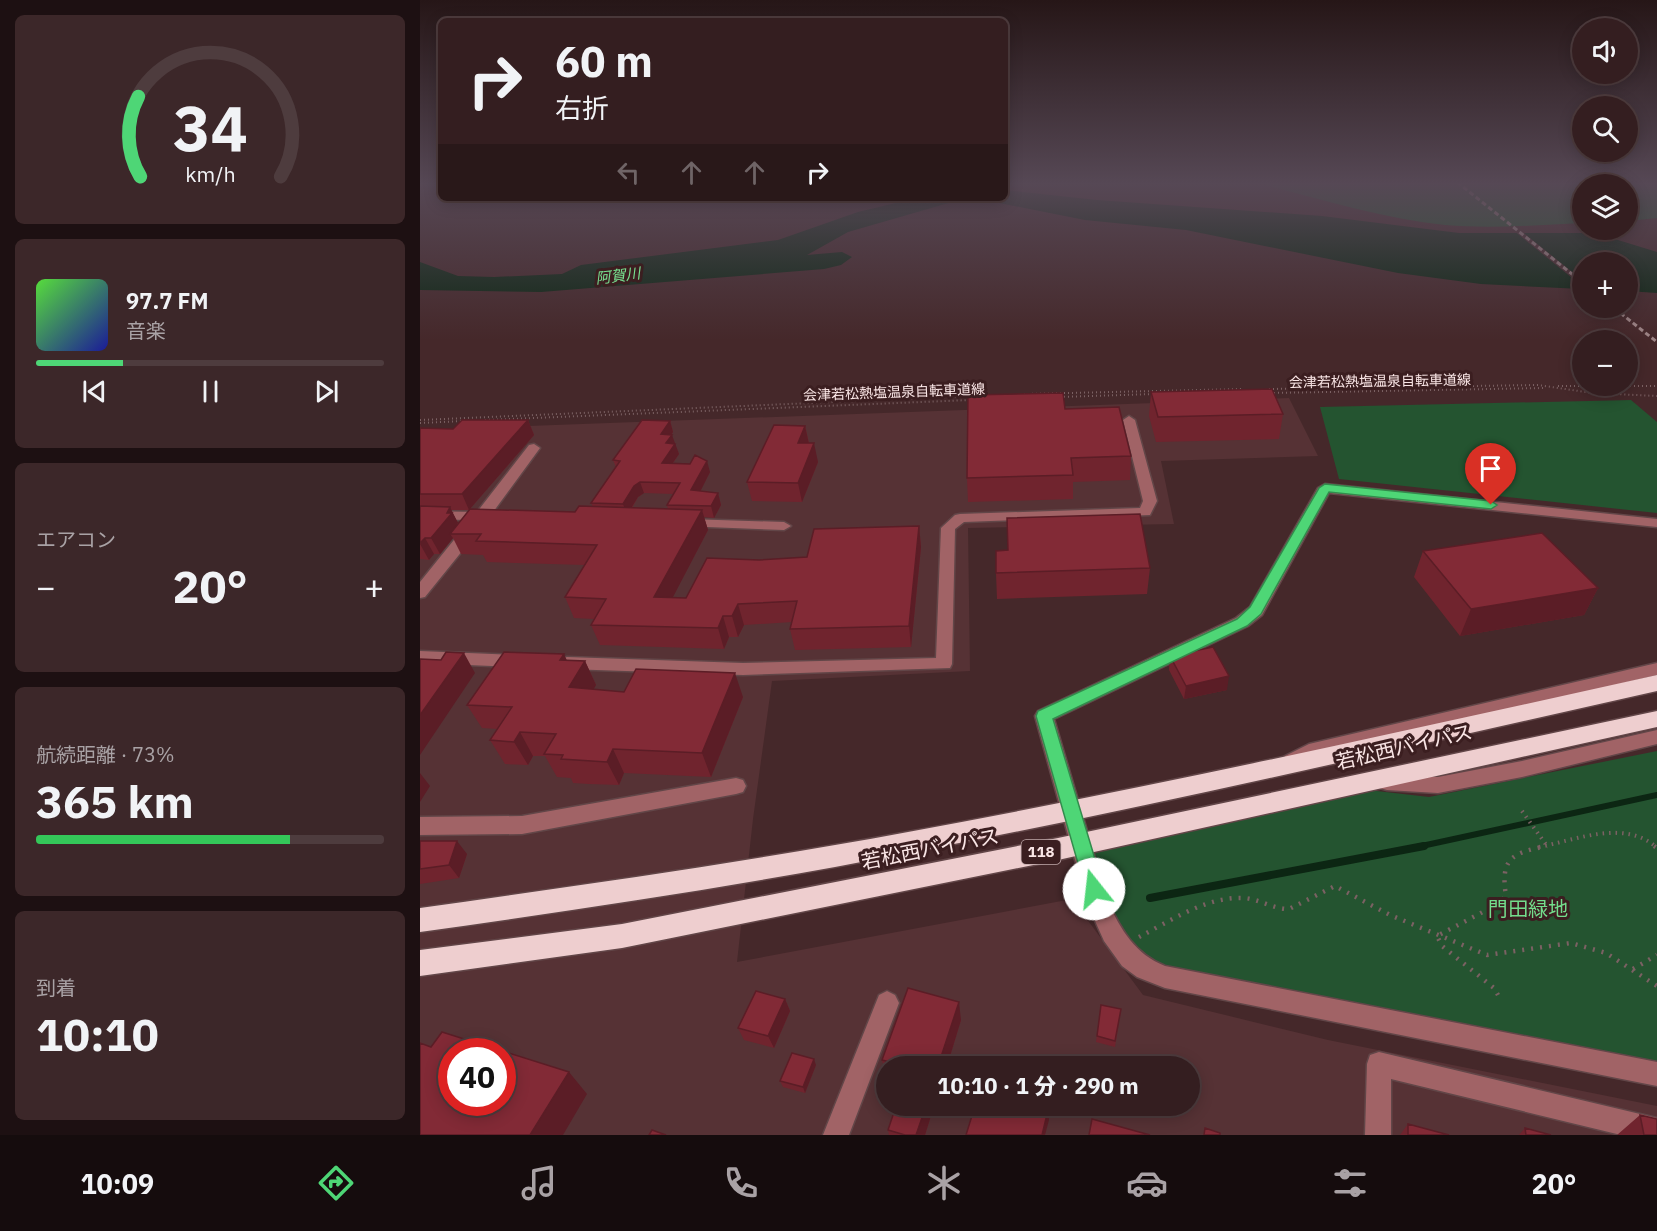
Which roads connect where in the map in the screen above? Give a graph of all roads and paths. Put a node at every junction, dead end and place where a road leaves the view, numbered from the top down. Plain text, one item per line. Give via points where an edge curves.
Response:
1 (1657, 386) edge
2 (1551, 387) junction
3 (1243, 391) edge
4 (1266, 391) edge
5 (972, 396) edge
6 (1017, 396) edge
7 (1657, 396) edge
8 (981, 399) edge
9 (1129, 420) dead end
10 (420, 421) edge
11 (534, 448) dead end
12 (420, 514) edge
13 (481, 516) junction
14 (504, 517) edge
15 (667, 522) edge
16 (1657, 523) edge
17 (784, 526) dead end
18 (420, 593) edge
19 (420, 657) edge
20 (1657, 669) edge
21 (1657, 683) edge
22 (1657, 719) edge
23 (1657, 737) edge
24 (1286, 765) junction
25 (1375, 781) junction
26 (736, 786) dead end
27 (1073, 810) junction
28 (1521, 811) dead end
29 (420, 826) edge
30 (1081, 844) junction
31 (1546, 846) junction
32 (1657, 848) edge
33 (420, 920) edge
34 (1437, 936) junction
35 (1120, 947) junction
36 (1657, 955) edge
37 (420, 963) edge
38 (1632, 970) junction
39 (1657, 986) edge
40 (1498, 995) dead end
41 (887, 1003) dead end
42 (1657, 1074) edge
43 (1657, 1131) edge
44 (836, 1135) edge
45 (1378, 1135) edge

1 - 2 path, 会津若松熱塩温泉自転車道線
2 - 4 path, 会津若松熱塩温泉自転車道線
2 - 7 path
3 - 6 path
5 - 10 path
8 - 10 path, 会津若松熱塩温泉自転車道線
9 - 19 street via 1150,501 1145,512 960,518 948,528 944,664 743,669
11 - 13 street
12 - 13 street
13 - 14 street
13 - 18 street
15 - 17 street
16 - 27 street via 1325,488 1256,610 1242,622 1044,716
20 - 24 street via 1309,750
21 - 24 highway, 若松西バイパス / 118
22 - 25 highway, 若松西バイパス / 118
23 - 25 street via 1438,785
24 - 27 highway, 若松西バイパス / 118
25 - 30 highway, 若松西バイパス / 118
26 - 29 street via 522,825
27 - 30 street
27 - 33 highway, 若松西バイパス / 118 via 636,889
28 - 31 path
30 - 35 street via 1098,903
30 - 37 highway, 若松西バイパス / 118 via 622,936
31 - 32 path via 1619,831 1649,841
31 - 34 path via 1520,851 1508,858 1503,871 1506,896 1500,903
34 - 35 path via 1335,886 1294,909 1246,898 1227,899 1184,914
34 - 38 path via 1487,955 1571,943 1606,953
34 - 40 path via 1443,946
35 - 42 street via 1145,969 1165,977
36 - 38 path
38 - 39 path
41 - 44 street
43 - 45 street via 1379,1064

